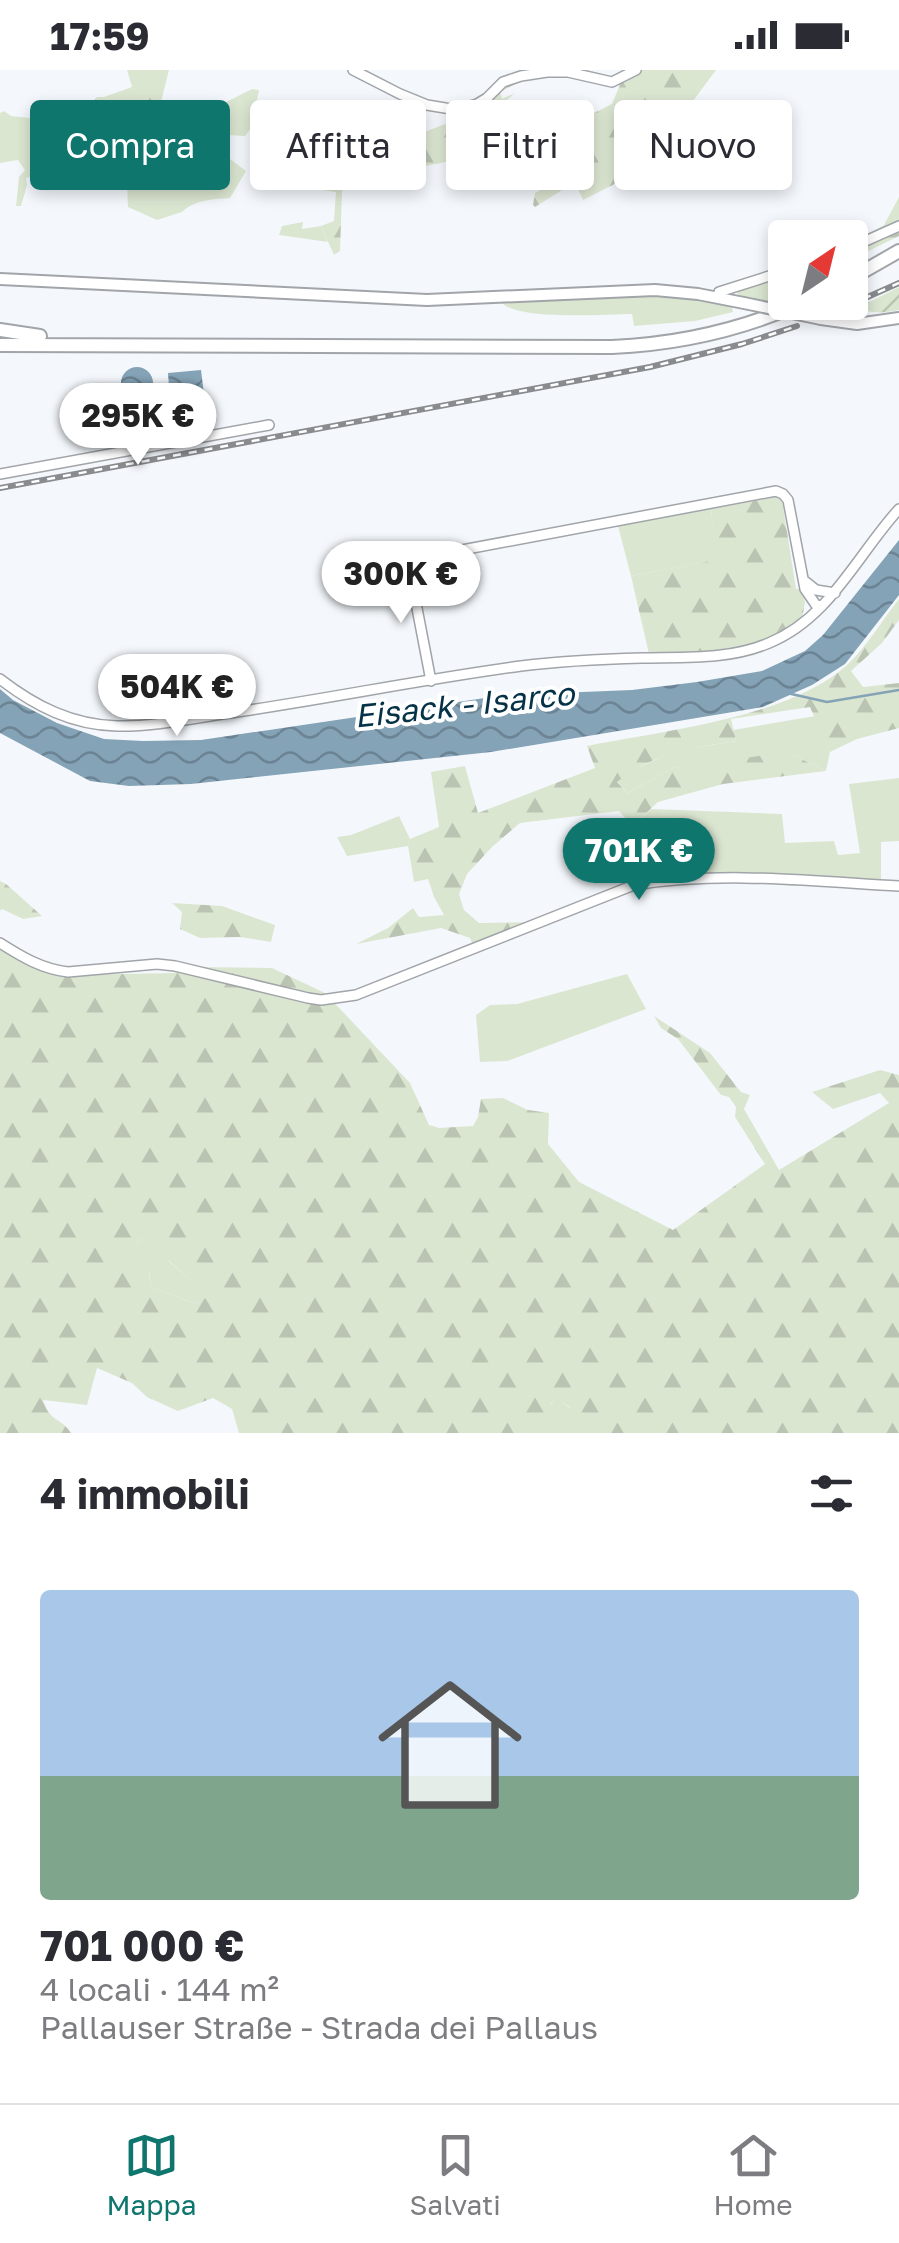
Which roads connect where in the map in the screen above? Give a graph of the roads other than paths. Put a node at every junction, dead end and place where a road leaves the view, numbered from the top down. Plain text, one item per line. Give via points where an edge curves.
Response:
1 (353, 70) edge
2 (636, 70) edge
3 (899, 226) edge
4 (868, 240) edge
5 (899, 242) edge
6 (899, 251) edge
7 (868, 260) edge
8 (868, 268) edge
9 (768, 276) edge
10 (0, 279) edge
11 (718, 298) junction
12 (768, 308) edge
13 (768, 315) edge
14 (899, 318) edge
15 (0, 333) edge
16 (0, 344) edge
17 (270, 426) dead end
18 (0, 474) edge
19 (899, 509) edge
20 (806, 585) junction
21 (835, 594) junction
22 (822, 606) junction
23 (807, 620) junction
24 (0, 679) edge
25 (431, 682) junction
26 (899, 886) edge
27 (0, 942) edge

1 - 2 street via 427,104 462,110 521,76 568,72 612,82
3 - 4 street
5 - 7 highway
6 - 8 highway
9 - 11 street via 719,292
10 - 11 main road via 427,300 655,290
11 - 14 main road, bridge via 857,324
12 - 15 highway via 696,330 612,340
13 - 16 highway via 636,346
17 - 18 street
19 - 21 street
20 - 21 street
20 - 22 street
20 - 23 street
20 - 25 street via 788,500 776,491 414,558 411,577
21 - 22 street
22 - 23 street
23 - 25 street via 742,652 521,666
24 - 25 street via 62,716 132,726
26 - 27 street via 710,877 634,884 356,995 320,1000 175,966 55,970

